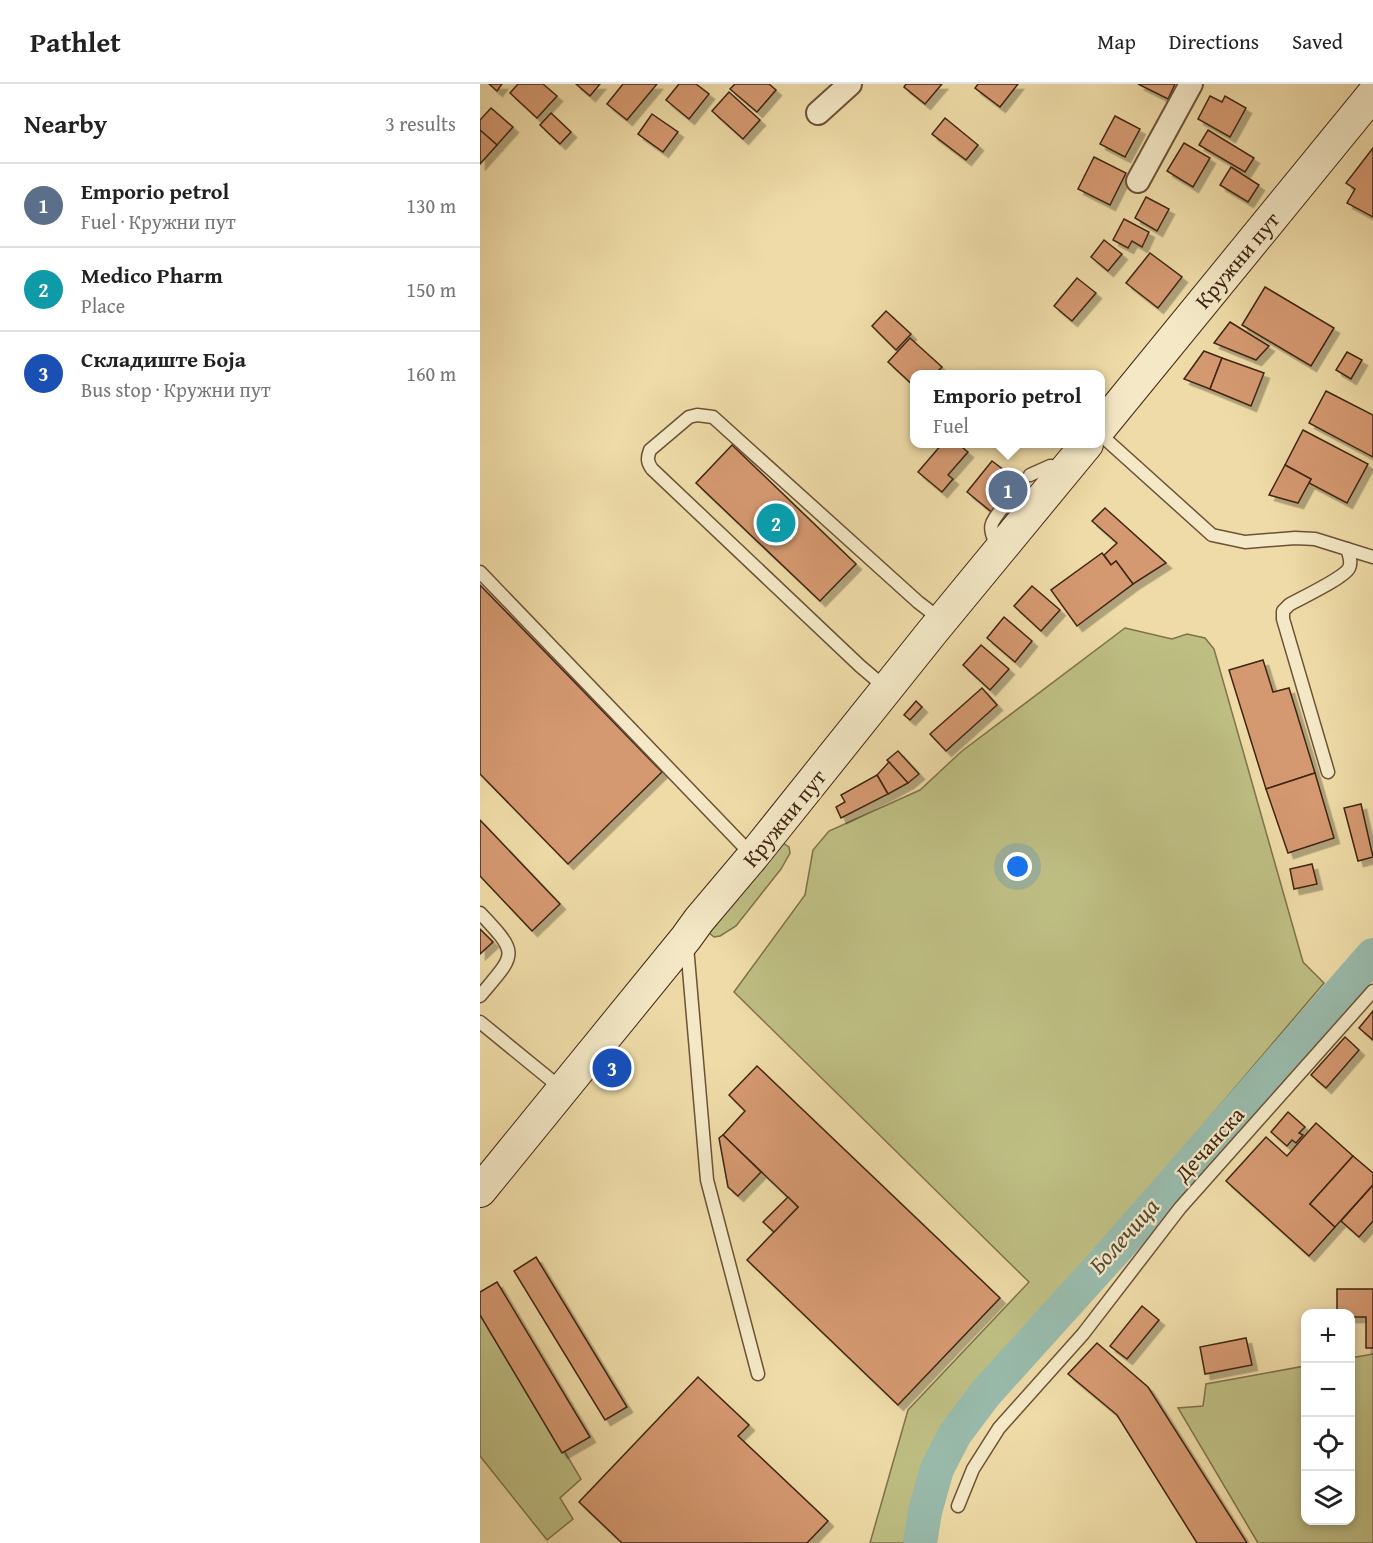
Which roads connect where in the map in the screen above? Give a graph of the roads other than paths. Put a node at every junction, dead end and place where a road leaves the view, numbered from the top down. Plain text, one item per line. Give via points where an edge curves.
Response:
1 (850, 84) edge
2 (1191, 84) edge
3 (1373, 93) edge
4 (818, 113) dead end
5 (1138, 181) dead end
6 (1105, 422) edge
7 (1105, 439) edge
8 (1084, 448) edge
9 (1066, 469) junction
10 (1030, 475) dead end
11 (1004, 506) dead end
12 (1347, 549) junction
13 (998, 551) junction
14 (1373, 557) edge
15 (480, 572) edge
16 (941, 620) junction
17 (887, 689) junction
18 (1328, 772) dead end
19 (753, 856) junction
20 (480, 913) edge
21 (686, 939) junction
22 (1373, 991) edge
23 (480, 996) edge
24 (480, 1022) edge
25 (562, 1089) junction
26 (480, 1191) edge
27 (758, 1374) dead end
28 (958, 1506) dead end

1 - 4 street
2 - 5 street
3 - 6 main road, Кружни пут
7 - 12 lane via 1212,535 1245,542 1315,539
8 - 9 main road, Кружни пут
9 - 10 lane via 1050,466
9 - 13 main road, Кружни пут
11 - 13 lane via 990,529
12 - 14 lane
12 - 18 lane via 1350,567 1342,575 1288,604 1283,611
13 - 16 main road, Кружни пут
15 - 19 lane
16 - 17 main road, Кружни пут
16 - 17 lane via 712,417 689,417 650,450 647,456 652,469
17 - 19 main road, Кружни пут
19 - 21 main road, Кружни пут
20 - 23 lane via 498,932 510,955
21 - 25 main road, Кружни пут
21 - 27 lane via 707,1180
22 - 28 lane, Дечанска via 1180,1208 1083,1334 999,1428 973,1469
24 - 25 lane
25 - 26 main road, Кружни пут

